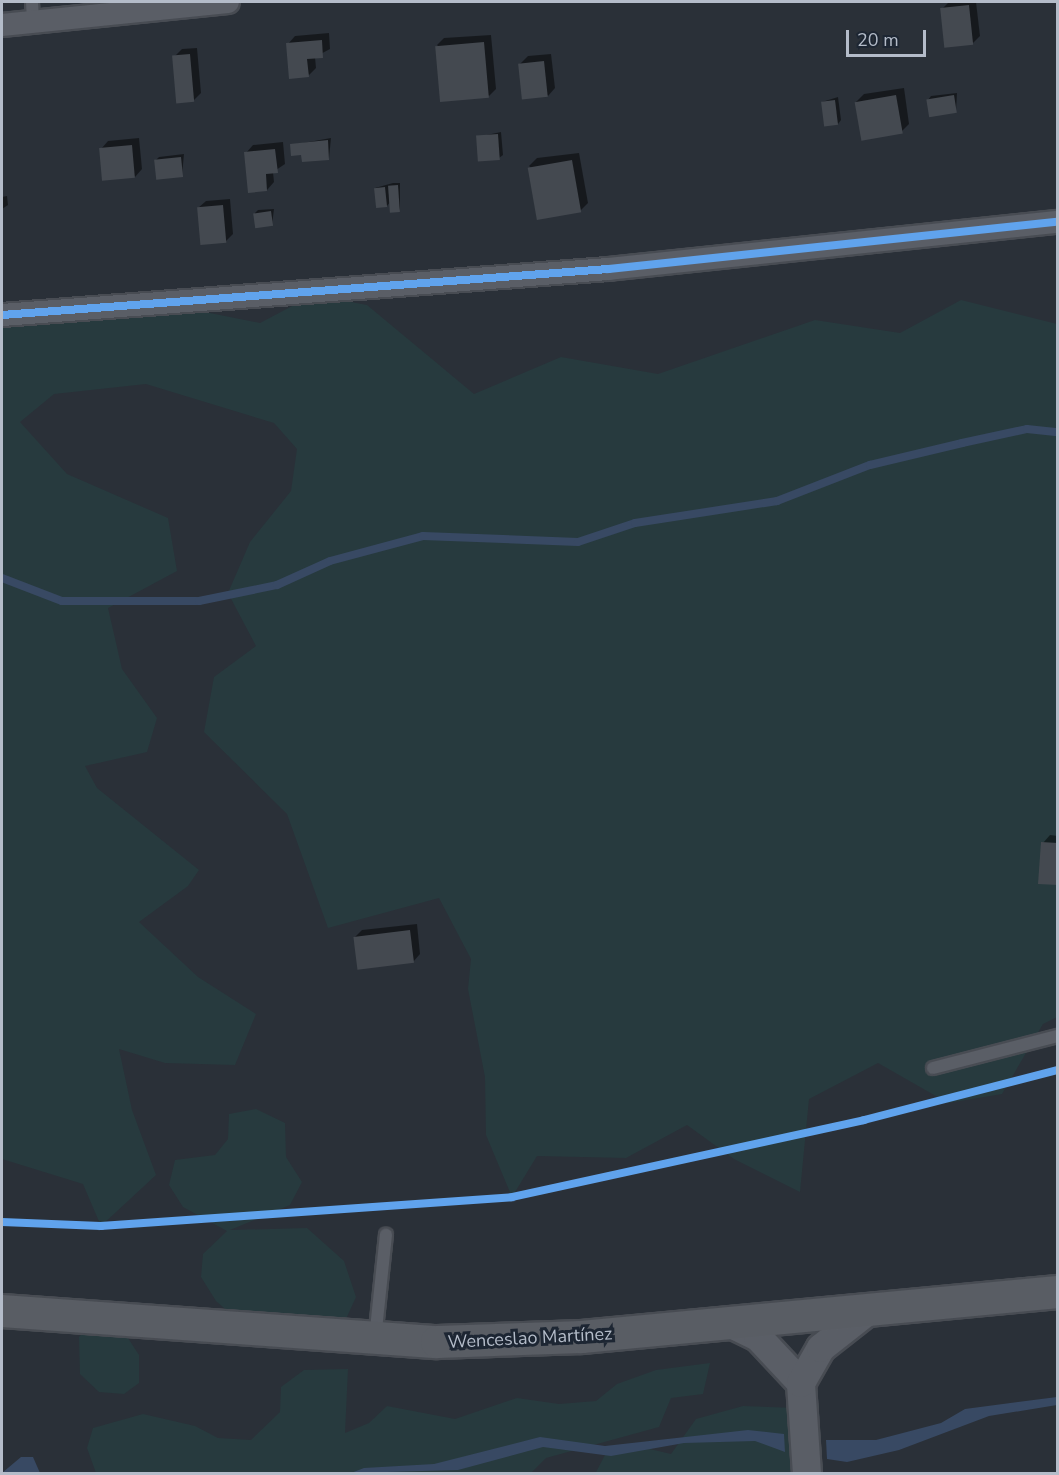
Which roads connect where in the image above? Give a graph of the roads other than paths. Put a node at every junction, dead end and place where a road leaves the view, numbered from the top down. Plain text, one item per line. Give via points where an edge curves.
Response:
1 (228, 2) edge
2 (33, 11) edge
3 (2, 25) edge
4 (1058, 222) edge
5 (2, 315) edge
6 (1058, 1036) edge
7 (933, 1068) dead end
8 (386, 1235) dead end
9 (1058, 1293) edge
10 (2, 1311) edge
11 (868, 1311) junction
12 (729, 1323) junction
13 (375, 1341) junction
14 (801, 1383) junction
15 (807, 1473) edge

1 - 2 street
2 - 3 street
4 - 5 street via 608,269
6 - 7 lane
8 - 13 lane
9 - 11 main road, Wenceslao Martínez
10 - 13 main road, Wenceslao Martínez
11 - 12 main road, Wenceslao Martínez
11 - 14 street via 821,1348
12 - 13 main road, Wenceslao Martínez via 582,1337
12 - 14 street via 759,1337
14 - 15 street

